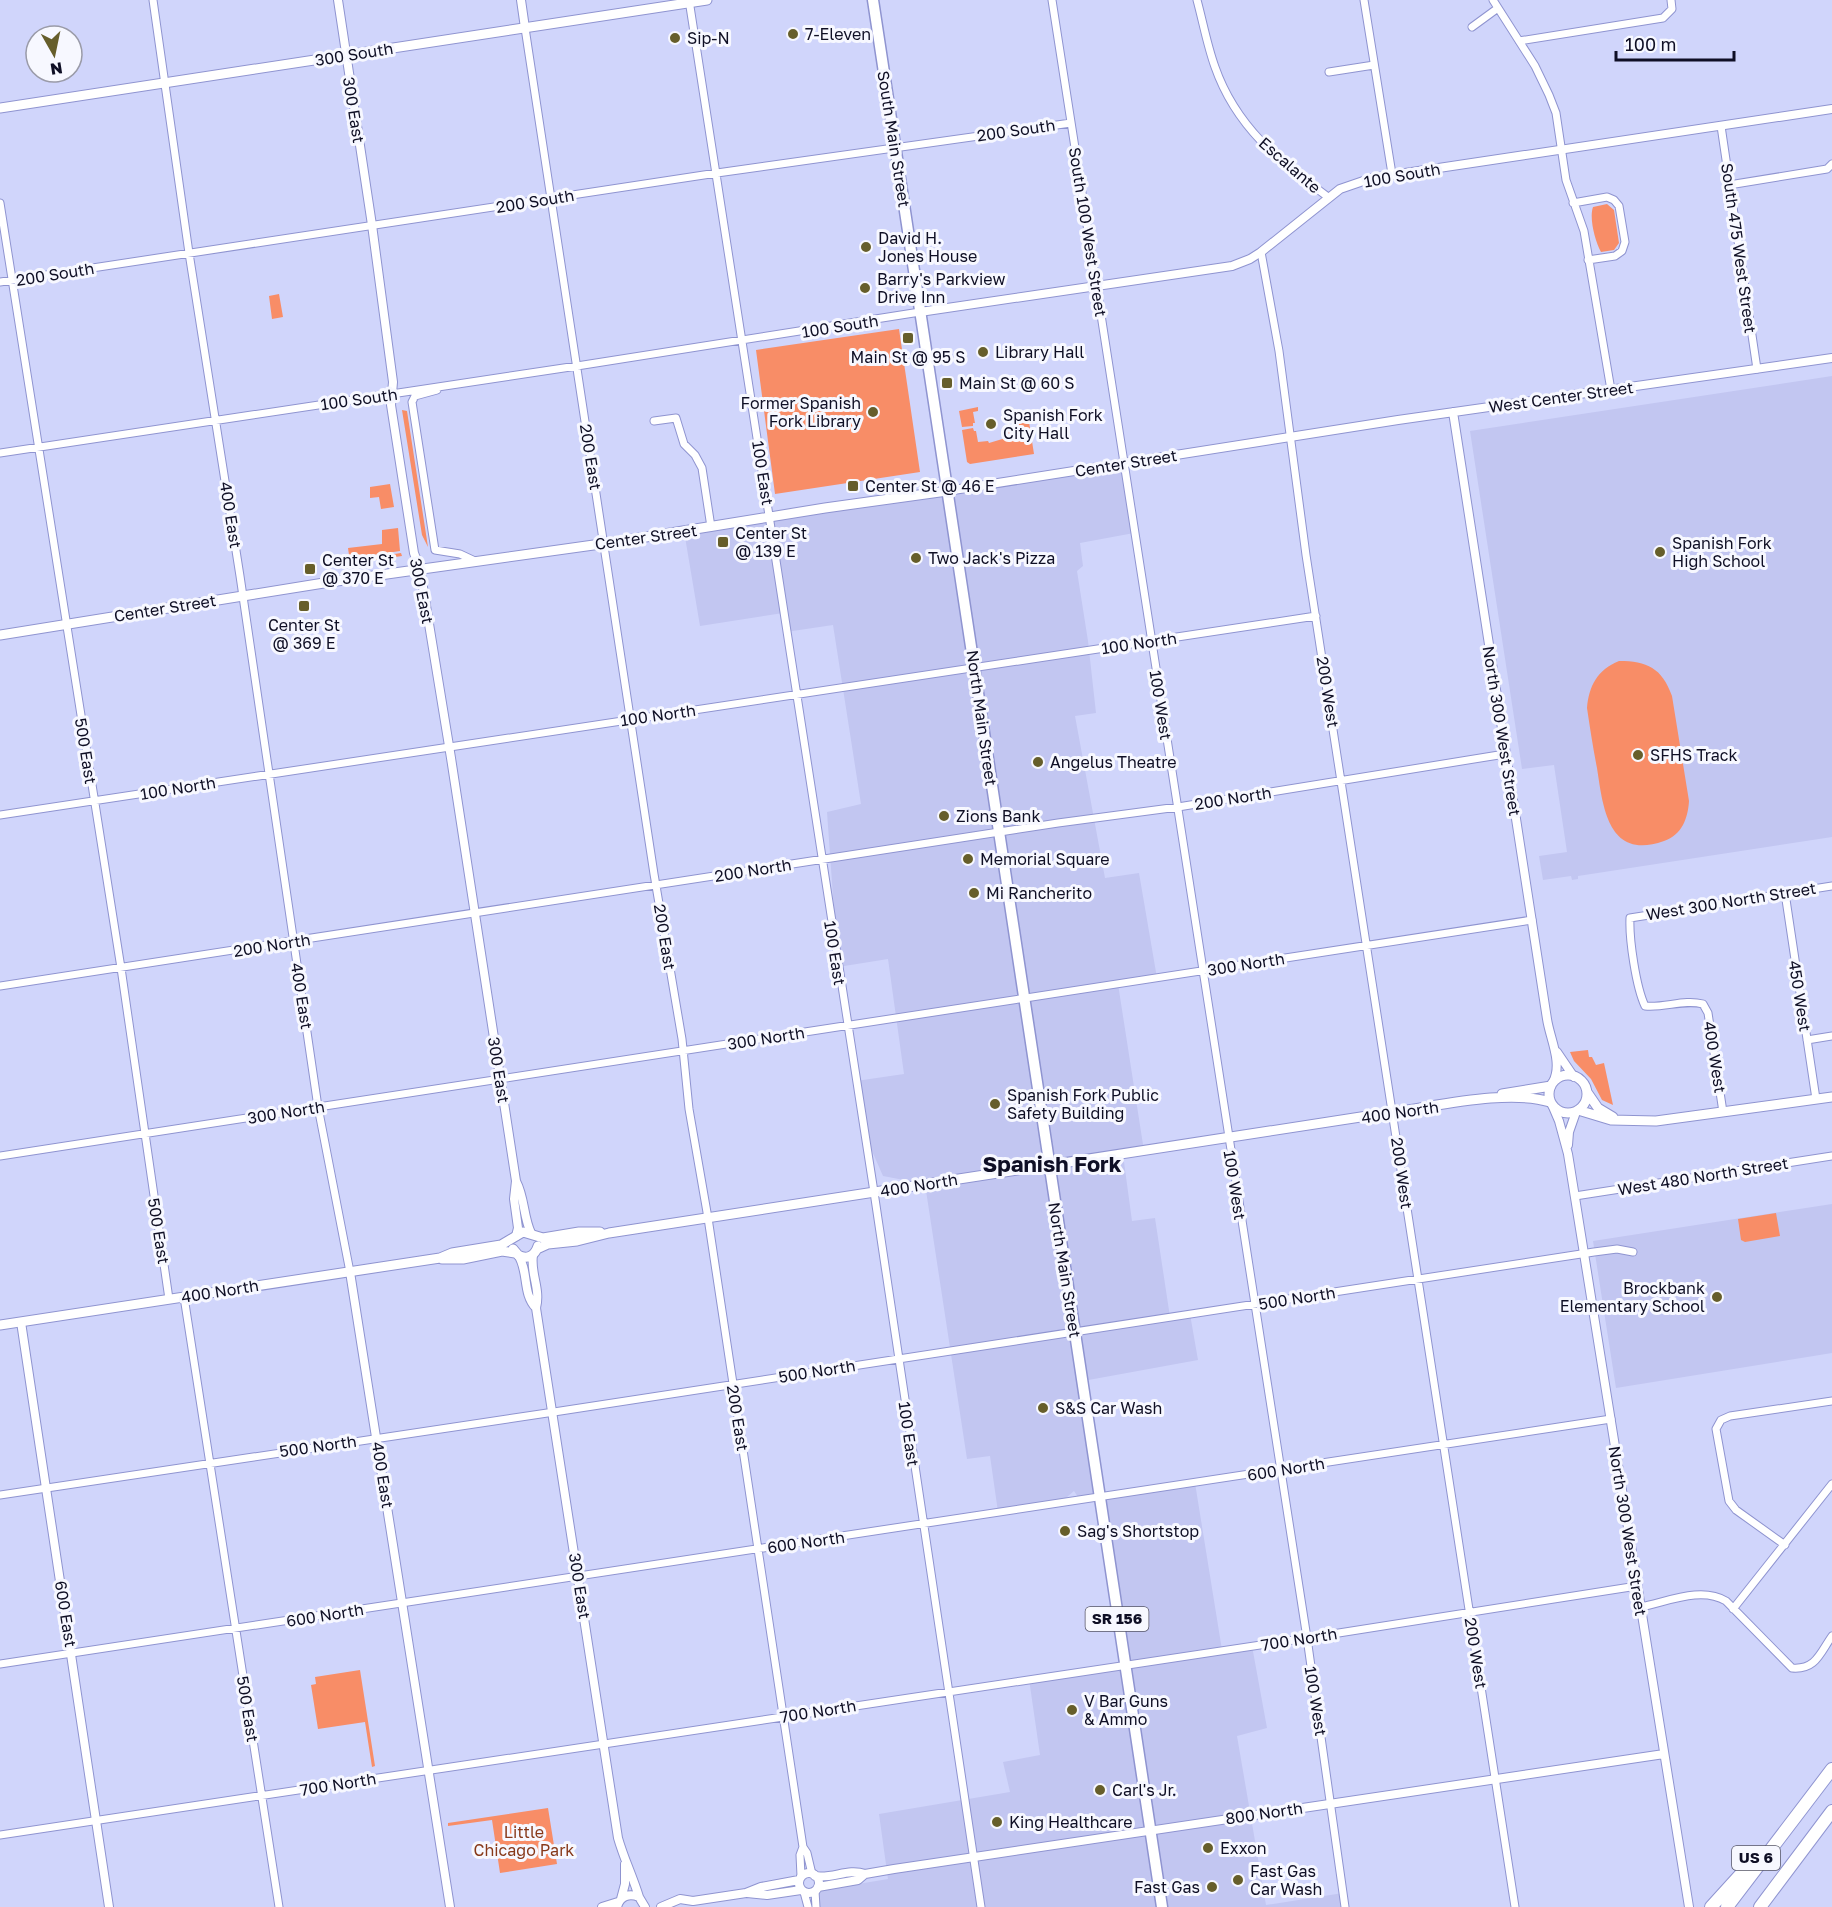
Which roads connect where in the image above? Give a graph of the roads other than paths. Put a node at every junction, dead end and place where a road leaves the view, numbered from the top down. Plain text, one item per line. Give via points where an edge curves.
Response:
1 (153, 0) edge
2 (338, 0) edge
3 (521, 0) edge
4 (707, 0) edge
5 (873, 0) edge
6 (1052, 0) edge
7 (1197, 0) edge
8 (1364, 0) edge
9 (1493, 0) edge
10 (1671, 0) edge
11 (689, 1) edge
12 (1498, 8) junction
13 (1472, 27) dead end
14 (525, 28) junction
15 (1519, 41) junction
16 (346, 55) junction
17 (1374, 65) junction
18 (1329, 72) dead end
19 (165, 83) junction
20 (0, 108) edge
21 (1832, 109) edge
22 (1071, 123) junction
23 (1721, 126) junction
24 (895, 147) junction
25 (1562, 149) junction
26 (1832, 164) edge
27 (717, 172) junction
28 (1392, 174) junction
29 (1729, 185) junction
30 (1328, 197) junction
31 (551, 198) junction
32 (0, 203) edge
33 (1573, 203) junction
34 (372, 225) junction
35 (1261, 252) junction
36 (189, 253) junction
37 (1588, 260) junction
38 (12, 281) junction
39 (0, 282) edge
40 (1097, 286) junction
41 (920, 312) junction
42 (742, 340) junction
43 (1832, 358) edge
44 (577, 366) junction
45 (1757, 369) junction
46 (444, 386) junction
47 (1611, 390) junction
48 (392, 394) junction
49 (1453, 412) junction
50 (216, 419) junction
51 (654, 421) dead end
52 (1291, 437) junction
53 (39, 446) junction
54 (0, 453) edge
55 (1124, 464) junction
56 (947, 491) junction
57 (770, 517) junction
58 (711, 527) junction
59 (605, 543) junction
60 (475, 561) junction
61 (420, 569) junction
62 (243, 596) junction
63 (1316, 616) junction
64 (66, 625) junction
65 (0, 635) edge
66 (1151, 642) junction
67 (975, 669) junction
68 (796, 695) junction
69 (631, 719) junction
70 (450, 746) junction
71 (1505, 754) junction
72 (269, 774) junction
73 (1342, 781) junction
74 (93, 801) junction
75 (1178, 807) junction
76 (0, 815) edge
77 (999, 832) junction
78 (821, 860) junction
79 (656, 885) junction
80 (1832, 886) edge
81 (1785, 893) junction
82 (475, 913) junction
83 (1532, 920) junction
84 (294, 941) junction
85 (1368, 946) junction
86 (120, 968) junction
87 (1202, 971) junction
88 (0, 986) edge
89 (1025, 998) junction
90 (1703, 1004) joint
91 (847, 1026) junction
92 (1832, 1036) edge
93 (1807, 1040) junction
94 (1555, 1049) junction
95 (683, 1051) junction
96 (1574, 1077) junction
97 (500, 1079) junction
98 (1552, 1084) junction
99 (1586, 1091) junction
100 (1832, 1097) edge
101 (1816, 1099) junction
102 (1479, 1100) junction
103 (1552, 1105) junction
104 (318, 1107) junction
105 (1577, 1111) junction
106 (1393, 1112) junction
107 (1724, 1112) junction
108 (1621, 1121) junction
109 (144, 1134) junction
110 (1228, 1138) junction
111 (1568, 1154) junction
112 (0, 1155) edge
113 (1832, 1156) edge
114 (1049, 1165) junction
115 (516, 1180) junction
116 (874, 1192) junction
117 (1575, 1196) junction
118 (708, 1218) junction
119 (609, 1233) junction
120 (533, 1234) junction
121 (515, 1238) junction
122 (535, 1252) junction
123 (1633, 1252) dead end
124 (517, 1254) junction
125 (1584, 1254) junction
126 (440, 1258) junction
127 (350, 1272) junction
128 (1418, 1280) junction
129 (184, 1297) junction
130 (169, 1299) junction
131 (1254, 1305) junction
132 (536, 1308) junction
133 (21, 1322) junction
134 (0, 1325) edge
135 (1074, 1332) junction
136 (898, 1358) junction
137 (734, 1384) junction
138 (1832, 1401) edge
139 (554, 1412) junction
140 (1611, 1419) junction
141 (377, 1438) junction
142 (1444, 1445) junction
143 (210, 1462) junction
144 (1280, 1470) junction
145 (1832, 1484) edge
146 (47, 1488) junction
147 (0, 1495) edge
148 (1099, 1497) junction
149 (923, 1525) junction
150 (1785, 1545) junction
151 (758, 1549) junction
152 (578, 1576) junction
153 (1637, 1586) junction
154 (403, 1603) junction
155 (1640, 1607) junction
156 (1733, 1609) junction
157 (1469, 1612) junction
158 (236, 1628) junction
159 (1832, 1636) edge
160 (1307, 1638) junction
161 (72, 1653) junction
162 (0, 1664) edge
163 (1124, 1664) junction
164 (949, 1691) junction
165 (783, 1717) junction
166 (604, 1744) junction
167 (1664, 1754) junction
168 (1832, 1769) edge
169 (428, 1770) junction
170 (1495, 1778) junction
171 (261, 1796) junction
172 (1331, 1803) junction
173 (1832, 1811) edge
174 (97, 1821) junction
175 (1150, 1830) junction
176 (0, 1835) edge
177 (803, 1847) junction
178 (974, 1857) junction
179 (625, 1864) junction
180 (865, 1874) junction
181 (814, 1875) junction
182 (800, 1878) junction
183 (816, 1889) junction
184 (802, 1891) junction
185 (746, 1893) junction
186 (693, 1901) junction
187 (643, 1902) edge
188 (619, 1903) edge
189 (1718, 1906) edge
190 (109, 1907) edge
191 (279, 1907) edge
192 (450, 1907) edge
193 (602, 1907) edge
194 (660, 1907) edge
195 (684, 1907) edge
196 (808, 1907) edge
197 (816, 1907) edge
198 (981, 1907) edge
199 (1162, 1907) edge
200 (1345, 1907) edge
201 (1515, 1907) edge
202 (1689, 1907) edge
203 (1760, 1907) edge

1 - 19 street, 400 East
2 - 16 street, 300 East
3 - 14 street
4 - 11 main road, 300 South
5 - 24 main road, South Main Street / SR 156
6 - 22 street, South 100 West Street
7 - 30 street, Escalante via 1216,69 1236,110 1261,143
8 - 17 street
9 - 12 street
10 - 15 street via 1672,9 1663,18
11 - 14 main road, 300 South
11 - 27 street, 100 East
12 - 13 street
12 - 15 street
14 - 16 main road, 300 South
14 - 31 street, 200 East
15 - 25 street via 1549,95
16 - 19 main road, 300 South
16 - 34 street, 300 East
17 - 18 street
17 - 28 street
19 - 20 main road, 300 South
19 - 36 street, 400 East
21 - 23 street, 100 South
22 - 24 street, 200 South
22 - 40 street, South 100 West Street
23 - 25 street, 100 South
23 - 29 street, South 475 West Street
24 - 27 street, 200 South
24 - 41 main road, South Main Street / SR 156
25 - 28 street, 100 South
25 - 33 street
26 - 29 street via 1827,169
27 - 31 street, 200 South
27 - 42 street, 100 East
28 - 30 street, 100 South via 1353,184
29 - 45 street, South 475 West Street
30 - 35 street, 100 South
31 - 34 street, 200 South
31 - 44 street, 200 East
32 - 38 street, 500 East
33 - 37 street via 1584,231
33 - 37 street via 1607,197 1619,206 1625,242 1622,251 1615,256
34 - 36 street, 200 South
34 - 48 street, 300 East
35 - 40 street, 100 South via 1216,270
35 - 52 street, 200 West
36 - 38 street, 200 South
36 - 50 street, 400 East
37 - 47 street
38 - 39 street, 200 South
38 - 53 street, 500 East
40 - 41 street, 100 South
40 - 55 street, South 100 West Street
41 - 42 street, 100 South
41 - 56 main road, South Main Street / SR 156
42 - 44 street, 100 South
42 - 57 street, 100 East
43 - 45 street, West Center Street
44 - 46 street, 100 South
44 - 59 street, 200 East
45 - 47 street, West Center Street
46 - 48 street, 100 South
46 - 60 street via 415,396 412,402 435,550
47 - 49 street, West Center Street
48 - 50 street, 100 South
48 - 61 street, 300 East via 414,553
49 - 52 street, West Center Street
49 - 71 street, North 300 West Street
50 - 53 street, 100 South
50 - 62 street, 400 East
51 - 58 street via 676,418 684,444 702,468
52 - 55 street, Center Street
52 - 63 street, 200 West
53 - 54 street, 100 South
53 - 64 street, 500 East
55 - 56 street, Center Street
55 - 66 street, 100 West
56 - 57 main road, Center Street
56 - 67 main road, North Main Street / SR 156
57 - 58 main road, Center Street
57 - 68 street, 100 East
58 - 59 main road, Center Street
59 - 60 main road, Center Street
59 - 69 street, 200 East
60 - 61 main road, Center Street
61 - 62 main road, Center Street
61 - 70 street, 300 East
62 - 64 main road, Center Street
62 - 72 street, 400 East
63 - 66 street, 100 North
63 - 73 street, 200 West
64 - 65 main road, Center Street
64 - 74 street, 500 East
66 - 67 street, 100 North
66 - 75 street, 100 West
67 - 68 street, 100 North
67 - 77 main road, North Main Street / SR 156
68 - 69 street, 100 North
68 - 78 street, 100 East
69 - 70 street, 100 North
69 - 79 street, 200 East
70 - 72 street, 100 North
70 - 82 street, 300 East
71 - 73 street, 200 North
71 - 83 street, North 300 West Street
72 - 74 street, 100 North
72 - 84 street, 400 East
73 - 75 street, 200 North
73 - 85 street, 200 West
74 - 76 street, 100 North
74 - 86 street, 500 East
75 - 77 street, 200 North
75 - 87 street, 100 West
77 - 78 street, 200 North
77 - 89 main road, North Main Street / SR 156
78 - 79 street, 200 North
78 - 91 street, 100 East
79 - 82 street, 200 North
79 - 95 street, 200 East
80 - 81 street, West 300 North Street
81 - 90 street, West 300 North Street via 1630,918 1640,996 1645,1006
81 - 93 street, 450 West
82 - 84 street, 200 North
82 - 97 street, 300 East
83 - 85 street, 300 North
83 - 94 street, North 300 West Street
84 - 86 street, 200 North
84 - 104 street, 400 East
85 - 87 street, 300 North
85 - 106 street, 200 West
86 - 88 street, 200 North
86 - 109 street, 500 East
87 - 89 street, 300 North
87 - 110 street, 100 West
89 - 91 street, 300 North
89 - 114 main road, North Main Street / SR 156
90 - 107 street, 400 West
91 - 95 street, 300 North
91 - 116 street, 100 East
92 - 93 street
93 - 101 street, 450 West
94 - 96 street
94 - 98 street via 1557,1074
95 - 97 street, 300 North
95 - 118 street, 200 East
96 - 98 main road via 1563,1076
96 - 99 main road
97 - 104 street, 300 North
97 - 115 street, 300 East
98 - 102 main road, 400 North
98 - 103 main road
99 - 105 main road via 1585,1102
99 - 108 main road via 1599,1108
100 - 101 main road
101 - 107 main road
102 - 103 main road, 400 North via 1530,1097
102 - 106 main road, 400 North
103 - 105 main road via 1563,1113
103 - 111 street
104 - 109 street, 300 North
104 - 127 street, 400 East
105 - 108 main road
105 - 111 street via 1569,1132
106 - 110 main road, 400 North
106 - 128 street, 200 West
107 - 108 main road
109 - 112 street, 300 North
109 - 130 street, 500 East
110 - 114 main road, 400 North
110 - 131 street, 100 West
111 - 117 street, North 300 West Street
113 - 117 street, West 480 North Street
114 - 116 main road, 400 North
114 - 135 main road, North Main Street / SR 156
115 - 120 street, 300 East
115 - 121 street, 300 East
116 - 118 main road, 400 North
116 - 136 street, 100 East
117 - 125 street, North 300 West Street
118 - 119 main road, 400 North
118 - 137 street, 200 East
119 - 120 main road, 400 North via 579,1232 547,1238
119 - 122 main road, 400 North via 548,1244
120 - 121 main road via 523,1232
120 - 122 main road via 538,1243
121 - 124 main road via 513,1247
121 - 126 main road, 400 North via 501,1245
122 - 124 main road via 527,1257
122 - 132 street, 300 East via 532,1264 538,1289
123 - 125 street, 500 North via 1617,1249
124 - 126 main road, 400 North via 502,1251 463,1259
124 - 132 street, 300 East via 524,1267 529,1298
125 - 128 street, 500 North
125 - 140 street, North 300 West Street
126 - 127 main road, 400 North
127 - 129 main road, 400 North
127 - 141 street, 400 East
128 - 131 street, 500 North
128 - 142 street, 200 West
129 - 130 main road, 400 North
129 - 143 street, 500 East
130 - 133 main road, 400 North
131 - 135 street, 500 North
131 - 144 street, 100 West
132 - 139 street, 300 East
133 - 134 main road, 400 North
133 - 146 street, 600 East
135 - 136 street, 500 North
135 - 148 main road, North Main Street / SR 156
136 - 137 street, 500 North
136 - 149 street, 100 East
137 - 139 street, 500 North
137 - 151 street, 200 East
138 - 150 street via 1730,1416 1721,1420 1716,1429 1729,1501
139 - 141 street, 500 North
139 - 152 street, 300 East
140 - 142 street, 600 North
140 - 153 street, North 300 West Street
141 - 143 street, 500 North
141 - 154 street, 400 East
142 - 144 street, 600 North
142 - 157 street, 200 West
143 - 146 street, 500 North
143 - 158 street, 500 East
144 - 148 street, 600 North
144 - 160 street, 100 West
145 - 150 street
146 - 147 street, 500 North
146 - 161 street, 600 East
148 - 149 street, 600 North
148 - 163 main road, North Main Street / SR 156
149 - 151 street, 600 North
149 - 164 street, 100 East
150 - 156 street
151 - 152 street, 600 North
151 - 165 street, 200 East
152 - 154 street, 600 North
152 - 166 street, 300 East
153 - 155 street, North 300 West Street
153 - 157 street, 700 North
154 - 158 street, 600 North
154 - 169 street, 400 East
155 - 156 street via 1715,1595
155 - 167 street, North 300 West Street
156 - 159 street via 1792,1668 1803,1669 1815,1662
157 - 160 street, 700 North
157 - 170 street, 200 West
158 - 161 street, 600 North
158 - 171 street, 500 East
160 - 163 street, 700 North
160 - 172 street, 100 West
161 - 162 street, 600 North
161 - 174 street, 600 East
163 - 164 street, 700 North
163 - 175 main road, North Main Street / SR 156
164 - 165 street, 700 North
164 - 178 street, 100 East
165 - 166 street, 700 North
165 - 177 street, 200 East
166 - 169 street, 700 North
166 - 179 street, 300 East
167 - 170 street, 800 North
167 - 202 street, North 300 West Street
168 - 189 highway, US 6
169 - 171 street, 700 North
169 - 192 street, 400 East
170 - 172 street, 800 North
170 - 201 street, 200 West
171 - 174 street, 700 North
171 - 191 street, 500 East
172 - 175 street, 800 North
172 - 200 street, 100 West
173 - 203 highway
174 - 176 street, 700 North
174 - 190 street, 600 East
175 - 178 street, 800 North
175 - 199 main road, North Main Street / SR 156
177 - 181 street, 200 East
177 - 182 street, 200 East
178 - 180 street, 800 North
178 - 198 street, 100 East
179 - 187 street, 300 East
179 - 188 street, 300 East via 625,1888
180 - 181 street, 800 North
180 - 183 street, 800 North via 858,1880
181 - 182 street via 806,1873
181 - 183 street via 818,1881
182 - 184 street
182 - 185 street
183 - 184 street
183 - 197 street
184 - 185 street
184 - 196 street
185 - 186 street
186 - 194 street via 680,1899
186 - 195 street
187 - 188 street via 630,1895
187 - 194 street
188 - 193 street

